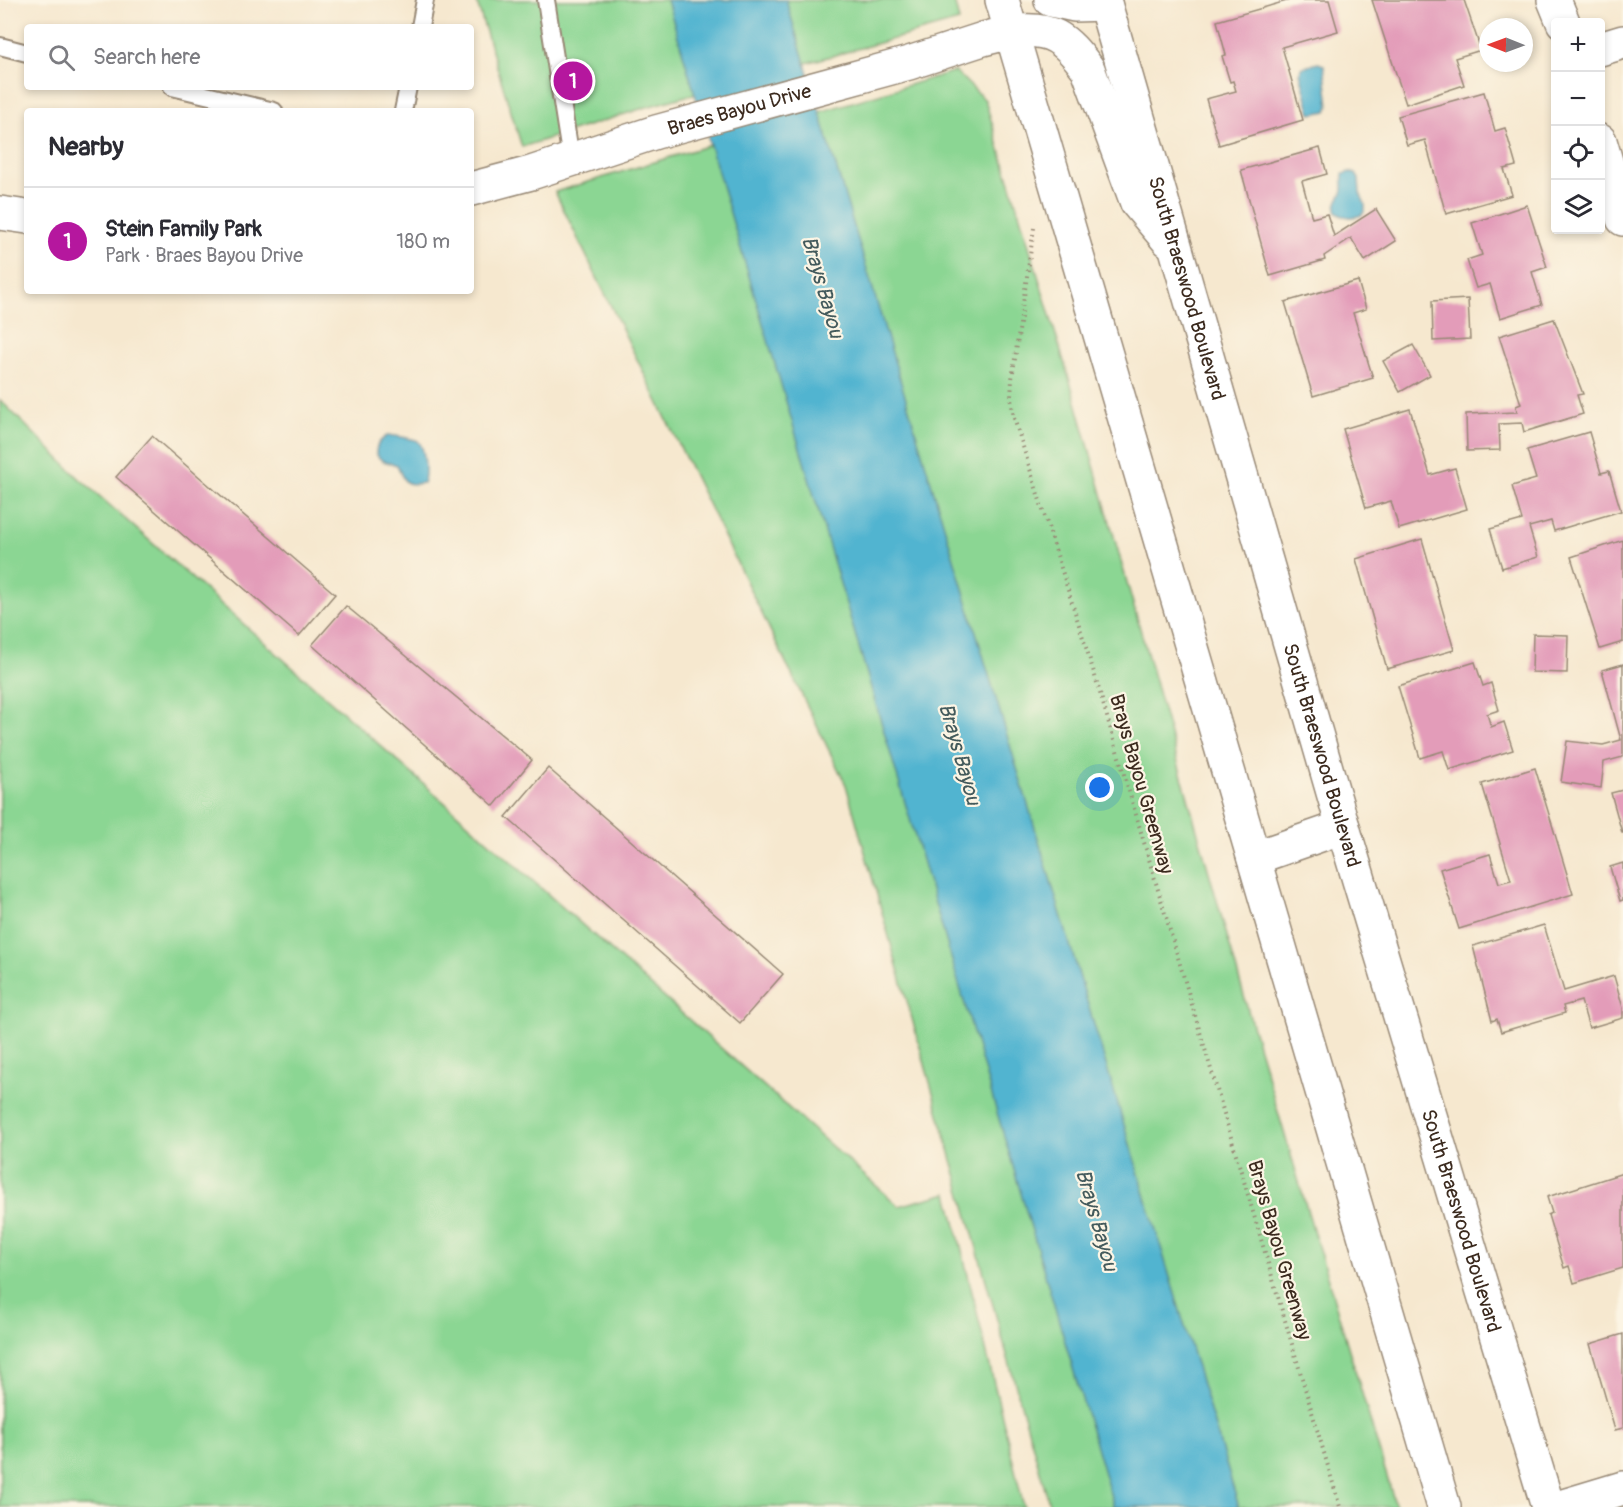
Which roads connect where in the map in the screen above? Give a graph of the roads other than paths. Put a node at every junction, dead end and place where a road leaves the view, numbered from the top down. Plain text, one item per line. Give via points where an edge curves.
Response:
1 (425, 0) edge
2 (546, 0) edge
3 (1002, 0) edge
4 (1052, 0) edge
5 (1554, 0) edge
6 (1109, 1) edge
7 (1561, 18) edge
8 (421, 24) edge
9 (1011, 32) junction
10 (1623, 42) edge
11 (0, 46) edge
12 (1605, 47) edge
13 (24, 52) edge
14 (185, 90) edge
15 (407, 90) edge
16 (261, 108) edge
17 (404, 108) edge
18 (1605, 158) edge
19 (571, 160) junction
20 (474, 188) edge
21 (0, 213) edge
22 (24, 217) edge
23 (1623, 219) edge
24 (1175, 248) junction
25 (1343, 827) junction
26 (1254, 858) junction
27 (1623, 1488) edge
28 (1444, 1507) edge
29 (1548, 1507) edge
30 (1560, 1507) edge

1 - 8 lane
2 - 19 lane
3 - 9 main road
4 - 6 main road via 1074,5
5 - 7 main road
6 - 24 main road, South Braeswood Boulevard
9 - 19 main road, Braes Bayou Drive via 656,132
9 - 24 main road, Braes Bayou Drive via 1030,29 1049,34 1064,40 1082,59 1137,203
9 - 26 main road
10 - 12 main road
11 - 13 lane
14 - 16 lane
15 - 17 lane
18 - 23 main road
19 - 20 main road, Braes Bayou Drive
21 - 22 main road
24 - 25 main road, South Braeswood Boulevard
25 - 26 main road
25 - 29 main road, South Braeswood Boulevard
26 - 28 main road
27 - 30 main road

